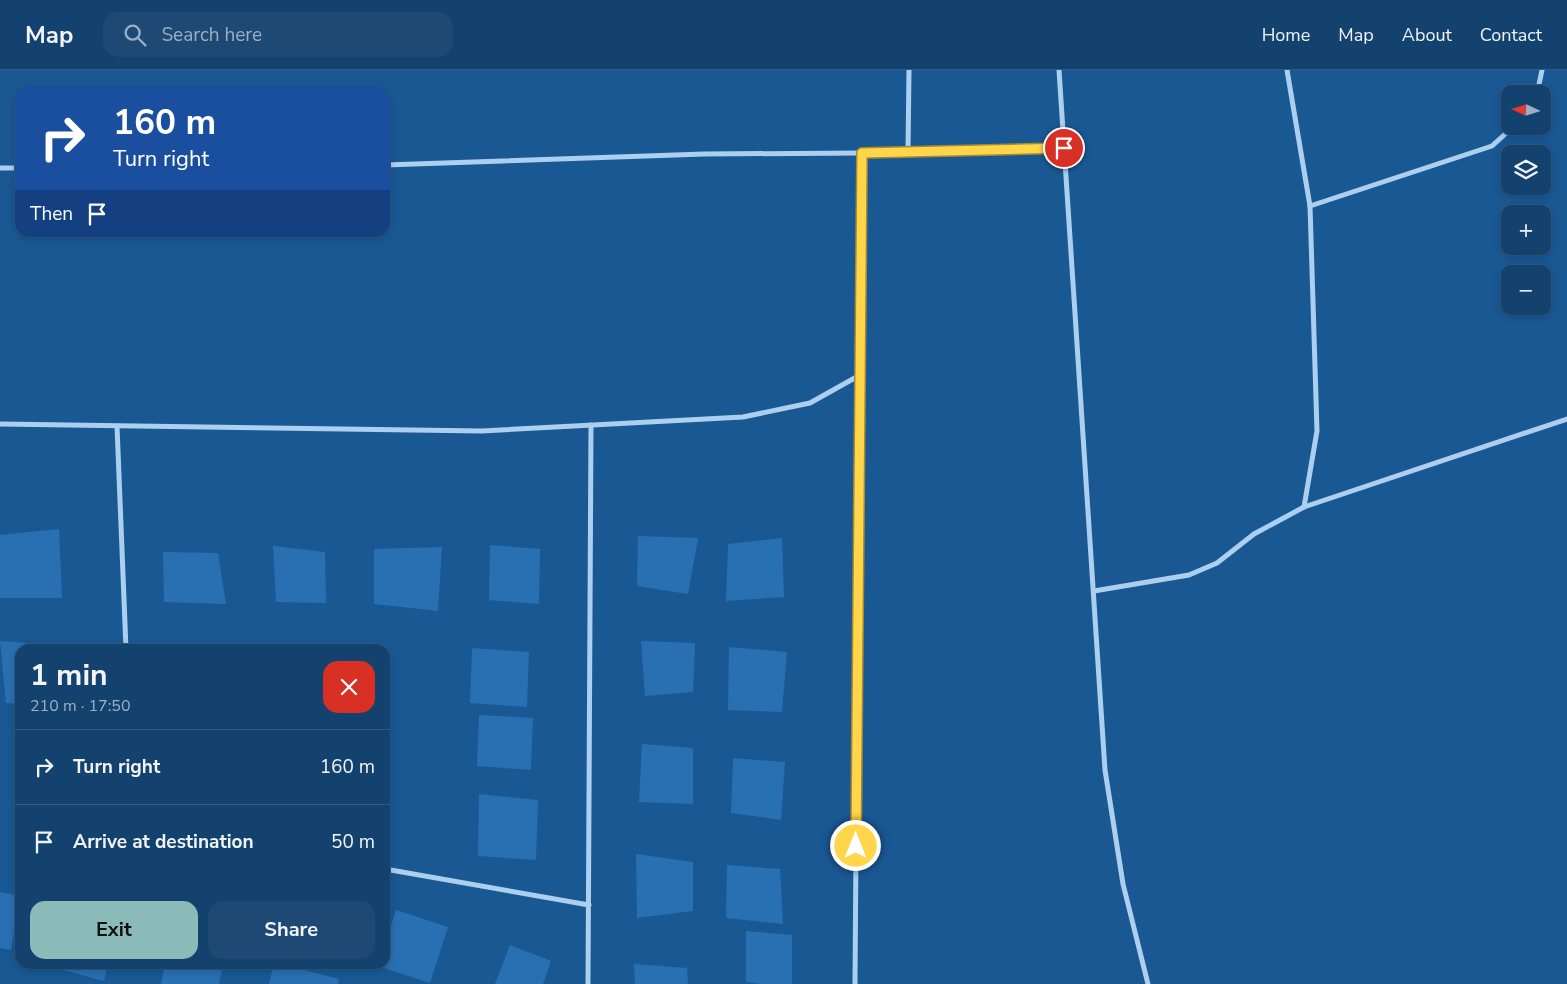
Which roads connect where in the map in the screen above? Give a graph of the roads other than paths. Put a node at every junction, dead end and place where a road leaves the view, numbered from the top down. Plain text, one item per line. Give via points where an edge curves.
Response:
1 (909, 70) edge
2 (1059, 70) edge
3 (1287, 70) edge
4 (1542, 70) edge
5 (1539, 85) edge
6 (1504, 135) edge
7 (1064, 148) junction
8 (908, 152) junction
9 (862, 153) junction
10 (390, 165) edge
11 (0, 168) edge
12 (15, 168) edge
13 (1310, 206) junction
14 (860, 375) junction
15 (1567, 419) edge
16 (0, 424) edge
17 (591, 425) junction
18 (117, 426) junction
19 (1304, 507) junction
20 (1094, 591) junction
21 (126, 644) edge
22 (390, 870) edge
23 (589, 905) junction
24 (588, 984) edge
25 (855, 984) edge
26 (1148, 984) edge

1 - 8 street
2 - 7 street
3 - 13 street
4 - 5 street
6 - 13 street via 1492,146
7 - 8 street
7 - 20 street
8 - 9 street
9 - 10 street via 704,154
9 - 14 street
11 - 12 street
13 - 19 street via 1317,432
14 - 17 street via 810,403 742,418
14 - 25 street
15 - 19 street
16 - 18 street
17 - 18 street via 482,431
17 - 23 street
18 - 21 street
19 - 20 street via 1254,534 1217,563 1189,575
20 - 26 street via 1105,770 1124,884
22 - 23 street
23 - 24 street

